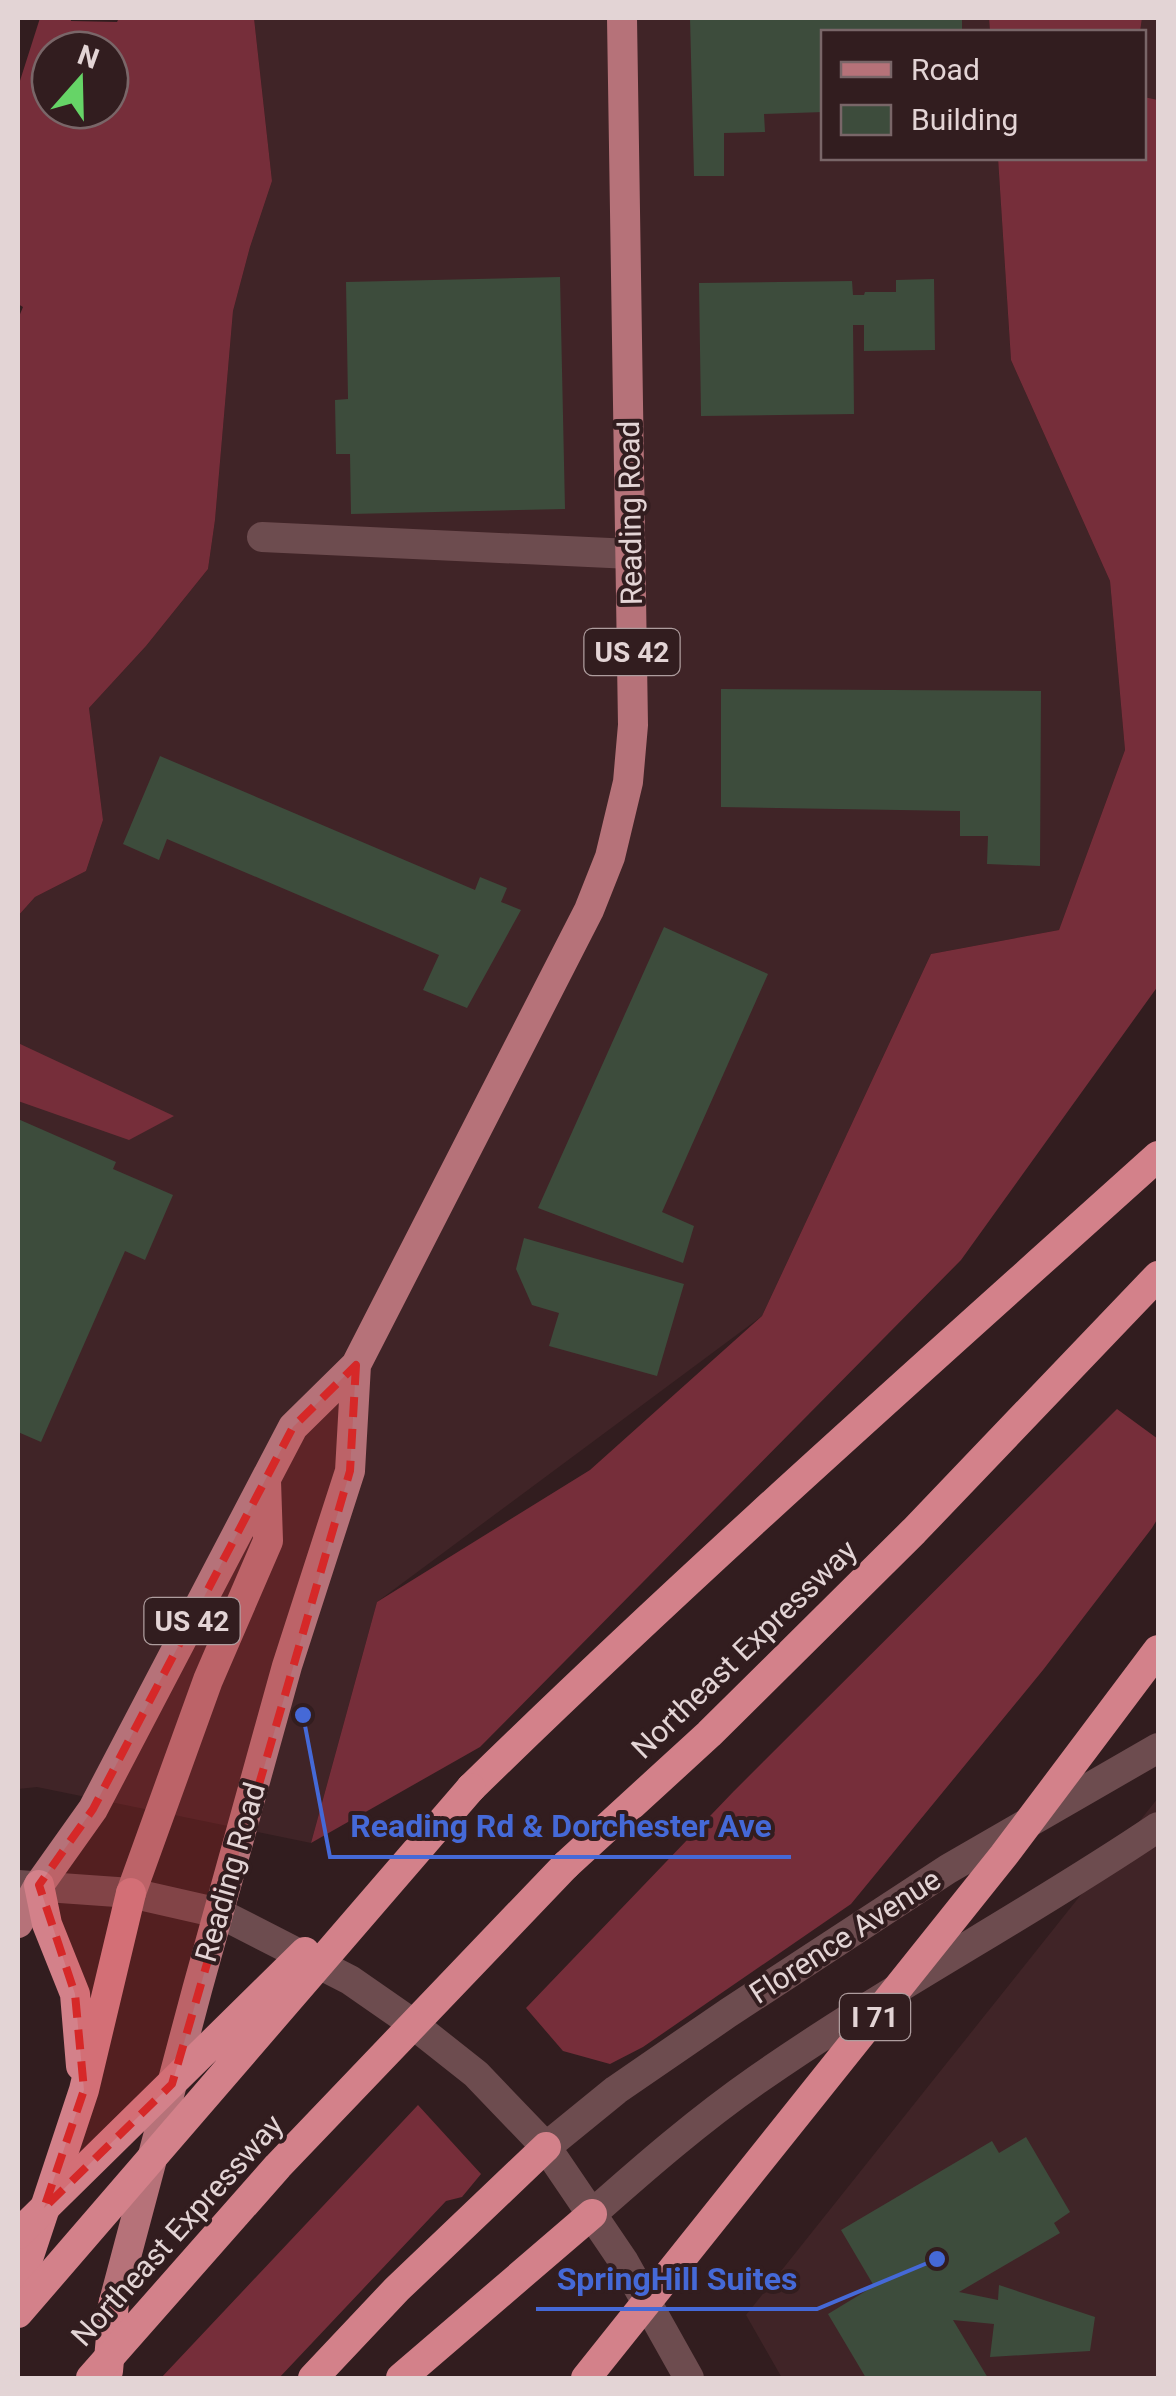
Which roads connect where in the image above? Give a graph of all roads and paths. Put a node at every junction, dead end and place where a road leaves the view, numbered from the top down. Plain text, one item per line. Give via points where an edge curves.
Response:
1 (622, 18) edge
2 (262, 537) dead end
3 (631, 554) junction
4 (1158, 1156) edge
5 (1158, 1276) edge
6 (356, 1365) junction
7 (266, 1478) junction
8 (1158, 1650) edge
9 (1158, 1748) edge
10 (471, 1788) junction
11 (1158, 1827) edge
12 (28, 1885) edge
13 (131, 1894) junction
14 (219, 1913) junction
15 (18, 1924) edge
16 (84, 2090) junction
17 (546, 2147) junction
18 (592, 2214) junction
19 (18, 2234) edge
20 (18, 2289) edge
21 (114, 2302) junction
22 (18, 2312) edge
23 (93, 2378) edge
24 (107, 2378) edge
25 (313, 2378) edge
26 (401, 2378) edge
27 (586, 2378) edge
28 (688, 2378) edge

1 - 3 main road, Reading Road / US 42
2 - 3 street
3 - 6 main road, Reading Road / US 42 via 633,725 610,857
4 - 10 highway via 789,1488
5 - 23 highway, Northeast Expressway, bridge via 887,1558 566,1865 278,2166
6 - 7 main road, Reading Road / US 42 via 293,1427
6 - 14 main road, Reading Road / US 42 via 350,1471
7 - 12 main road, Reading Road / US 42 via 93,1809
7 - 13 main road via 268,1541 208,1680
8 - 27 highway, I 71, bridge via 1004,1855
9 - 17 street, Florence Avenue via 948,1868 728,2012
10 - 19 highway, bridge
10 - 22 highway, bridge
11 - 18 street via 756,2080
12 - 13 street
12 - 15 main road, Reading Road / US 42
12 - 16 highway via 76,1994
13 - 14 street
13 - 16 highway
14 - 17 street via 350,1980 410,2021 476,2074
14 - 21 main road, Reading Road / US 42
16 - 20 highway
17 - 18 street
17 - 25 highway
18 - 26 highway
18 - 28 street
21 - 23 main road, Reading Road / US 42
21 - 24 highway

